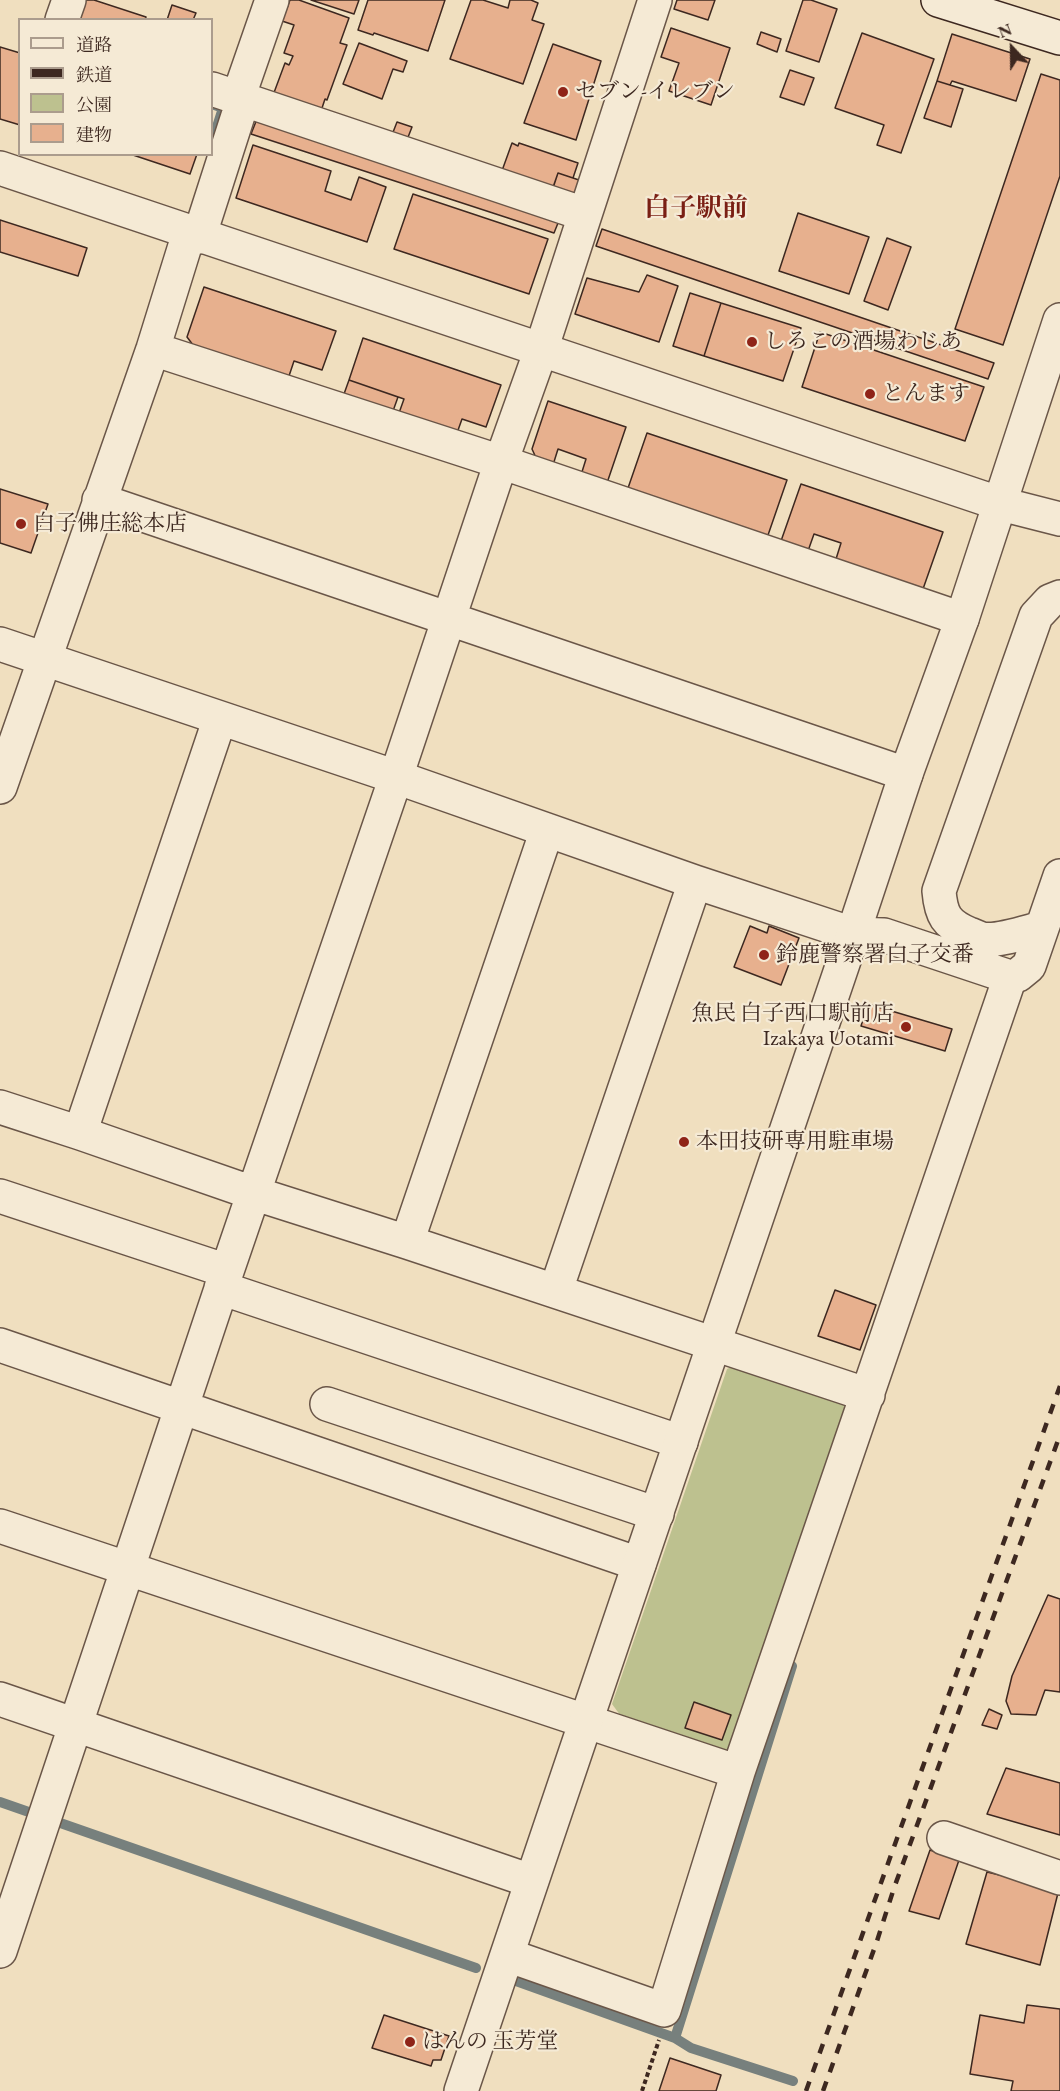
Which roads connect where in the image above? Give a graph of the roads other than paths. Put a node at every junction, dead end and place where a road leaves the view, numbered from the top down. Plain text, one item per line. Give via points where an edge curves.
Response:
1 (69, 0) edge
2 (272, 0) edge
3 (655, 0) edge
4 (938, 0) edge
5 (63, 18) edge
6 (1060, 38) edge
7 (231, 96) edge
8 (0, 168) edge
9 (584, 214) junction
10 (194, 235) junction
11 (1060, 320) edge
12 (153, 349) junction
13 (541, 350) junction
14 (501, 462) junction
15 (99, 500) junction
16 (1001, 504) junction
17 (1060, 519) edge
18 (1060, 597) edge
19 (449, 618) junction
20 (962, 619) junction
21 (0, 644) edge
22 (44, 660) junction
23 (220, 718) junction
24 (906, 774) junction
25 (396, 777) junction
26 (0, 787) edge
27 (547, 830) junction
28 (1060, 876) edge
29 (695, 882) junction
30 (1042, 928) junction
31 (854, 934) junction
32 (1010, 977) junction
33 (0, 1107) edge
34 (80, 1133) junction
35 (253, 1194) junction
36 (0, 1196) edge
37 (407, 1242) junction
38 (224, 1279) junction
39 (556, 1290) junction
40 (716, 1343) junction
41 (0, 1345) edge
42 (868, 1395) junction
43 (327, 1404) dead end
44 (182, 1407) junction
45 (681, 1442) junction
46 (657, 1514) junction
47 (0, 1526) edge
48 (639, 1564) junction
49 (127, 1570) junction
50 (0, 1698) edge
51 (586, 1721) junction
52 (76, 1725) junction
53 (738, 1772) junction
54 (944, 1838) dead end
55 (1060, 1878) edge
56 (531, 1881) junction
57 (0, 1951) edge
58 (502, 1968) junction
59 (461, 2091) edge

1 - 5 street
2 - 7 street
3 - 9 street
4 - 6 street
7 - 9 street
7 - 10 street
8 - 10 street
9 - 13 street
10 - 12 street
10 - 13 street
11 - 16 street
12 - 14 street
12 - 15 street
13 - 14 street
13 - 16 street
14 - 19 street
14 - 20 street
15 - 19 street
15 - 22 street
16 - 17 street
16 - 20 street
18 - 30 street via 1050,601 1036,616 939,891 945,917 956,928 982,940
19 - 24 street
19 - 25 street
20 - 24 street
21 - 22 street
22 - 23 street
22 - 26 street
23 - 25 street
23 - 34 street
24 - 31 street
25 - 27 street
25 - 35 street
27 - 29 street
27 - 37 street
28 - 30 street
29 - 31 street
29 - 39 street
30 - 32 street via 1029,966
31 - 32 street via 884,935
31 - 40 street
32 - 42 street
33 - 34 street
34 - 35 street
35 - 37 street
35 - 38 street
36 - 38 street
37 - 39 street
38 - 44 street
38 - 45 street
39 - 40 street
40 - 42 street
40 - 45 street
41 - 44 street
42 - 53 street
43 - 46 street
44 - 48 street
44 - 49 street
45 - 46 street
46 - 48 street
47 - 49 street
48 - 51 street
49 - 51 street
49 - 52 street
50 - 52 street
51 - 53 street
51 - 56 street
52 - 56 street
52 - 57 street
53 - 58 street via 664,2010
54 - 55 street
56 - 58 street
58 - 59 street

